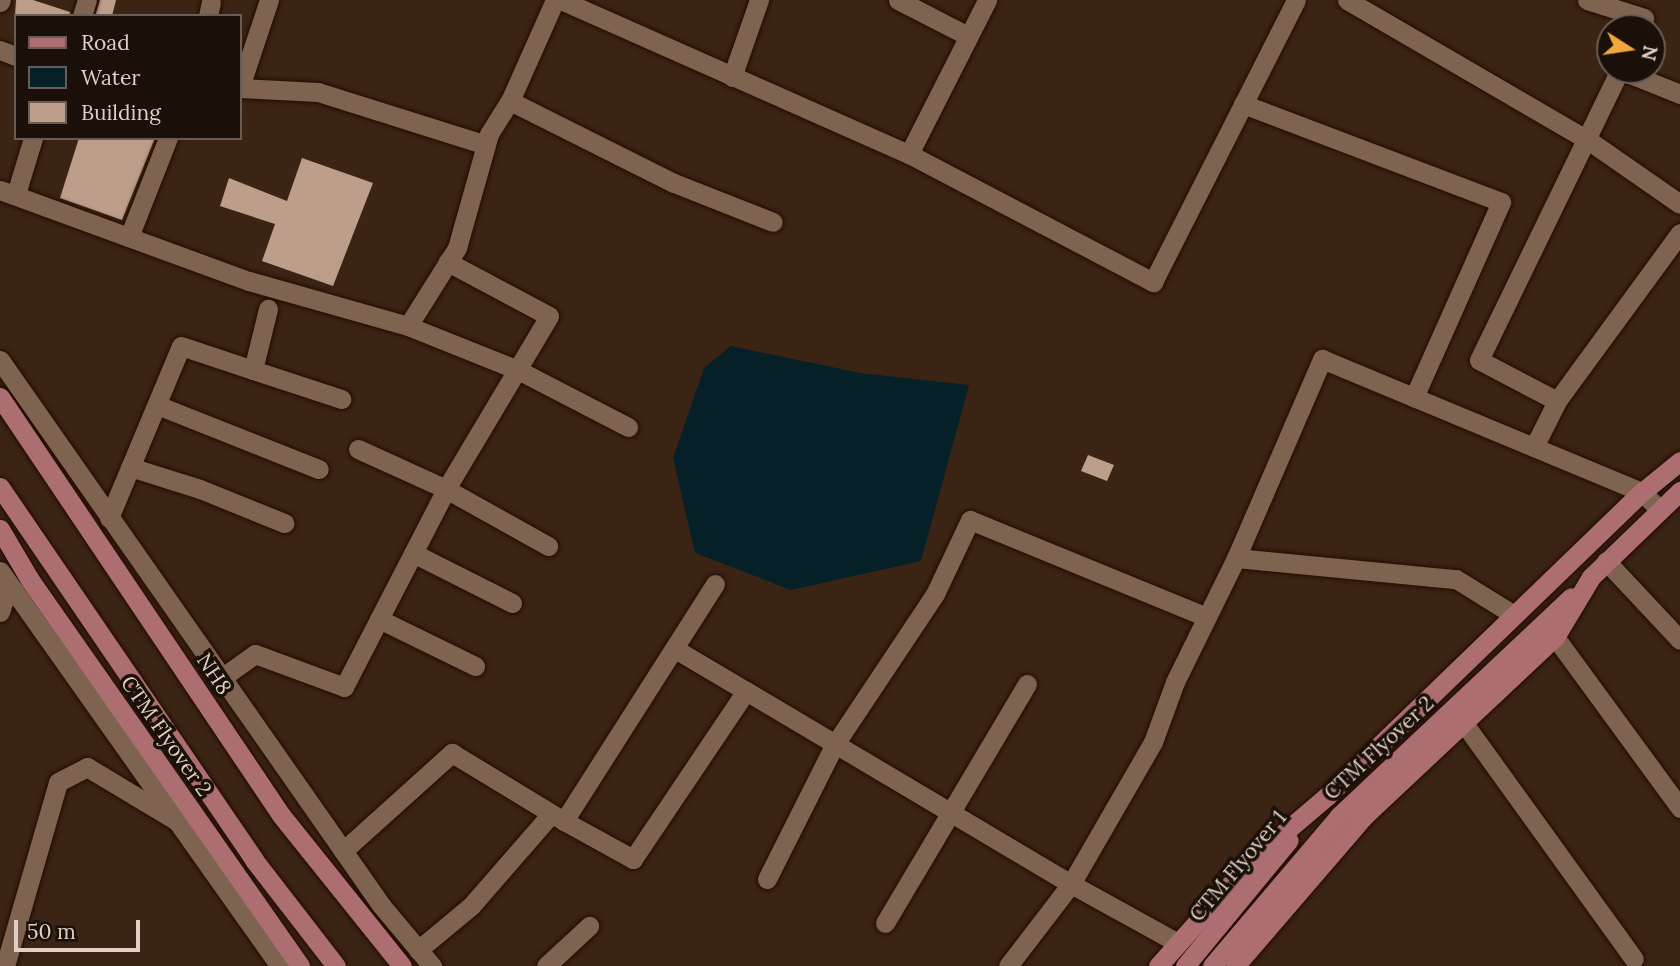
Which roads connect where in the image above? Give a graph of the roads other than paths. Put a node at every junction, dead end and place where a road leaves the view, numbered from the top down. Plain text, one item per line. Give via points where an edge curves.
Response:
1 (269, 0) edge
2 (555, 0) edge
3 (561, 0) edge
4 (759, 0) edge
5 (898, 0) edge
6 (987, 0) edge
7 (1296, 0) edge
8 (1347, 0) edge
9 (1587, 0) edge
10 (1620, 14) edge
11 (968, 36) junction
12 (732, 77) junction
13 (242, 82) edge
14 (242, 88) edge
15 (1680, 94) edge
16 (510, 101) junction
17 (1243, 104) junction
18 (32, 140) edge
19 (167, 140) edge
20 (1588, 140) junction
21 (486, 145) junction
22 (909, 153) junction
23 (8, 192) edge
24 (1680, 204) edge
25 (773, 222) dead end
26 (1680, 233) edge
27 (129, 237) junction
28 (448, 262) junction
29 (268, 309) dead end
30 (408, 326) junction
31 (0, 360) edge
32 (253, 370) junction
33 (518, 370) junction
34 (0, 397) edge
35 (1414, 397) junction
36 (341, 399) dead end
37 (1557, 401) junction
38 (157, 405) junction
39 (628, 427) dead end
40 (1534, 447) junction
41 (358, 449) dead end
42 (1680, 461) edge
43 (131, 467) junction
44 (319, 469) dead end
45 (0, 487) edge
46 (446, 489) junction
47 (1680, 491) edge
48 (1642, 492) junction
49 (1658, 508) junction
50 (109, 518) junction
51 (284, 523) dead end
52 (4, 536) edge
53 (548, 546) dead end
54 (413, 552) junction
55 (1236, 558) junction
56 (1606, 561) junction
57 (5, 578) edge
58 (715, 584) dead end
59 (512, 603) dead end
60 (0, 612) edge
61 (1514, 615) junction
62 (1207, 617) junction
63 (379, 619) junction
64 (1551, 629) junction
65 (1680, 640) edge
66 (675, 649) junction
67 (475, 666) dead end
68 (220, 679) junction
69 (1027, 684) dead end
70 (746, 691) junction
71 (1463, 722) junction
72 (835, 744) junction
73 (301, 792) junction
74 (1327, 796) junction
75 (1680, 808) edge
76 (277, 809) junction
77 (951, 813) junction
78 (557, 818) junction
79 (177, 821) junction
80 (343, 851) junction
81 (767, 879) dead end
82 (1071, 884) junction
83 (885, 923) dead end
84 (589, 926) dead end
85 (1178, 943) junction
86 (418, 950) junction
87 (1634, 958) dead end
88 (5, 966) edge
89 (280, 966) edge
90 (299, 966) edge
91 (336, 966) edge
92 (402, 966) edge
93 (432, 966) edge
94 (546, 966) edge
95 (1009, 966) edge
96 (1158, 966) edge
97 (1185, 966) edge
98 (1212, 966) edge
99 (1235, 966) edge

1 - 13 street
2 - 16 street via 536,33
3 - 12 street
4 - 12 street
5 - 11 street
6 - 11 street
7 - 17 street
8 - 20 street
9 - 10 street
11 - 22 street
12 - 22 street
14 - 21 street via 318,92
15 - 20 street via 1620,70
16 - 21 street
16 - 25 street via 674,183
17 - 22 street via 1153,282
17 - 35 street via 1501,202
18 - 23 street
19 - 27 street
20 - 24 street
20 - 37 street via 1479,359
21 - 28 street via 457,248
23 - 27 street
26 - 37 street
27 - 30 street via 249,281
28 - 30 street
28 - 33 street via 549,316
29 - 32 street
30 - 33 street
31 - 50 street
32 - 36 street
32 - 38 street via 181,346
33 - 39 street
33 - 46 street
34 - 76 main road, NH8
35 - 40 street
35 - 55 street via 1322,359
37 - 40 street
38 - 43 street
38 - 44 street
40 - 48 street
41 - 46 street
42 - 48 main road
43 - 50 street
43 - 51 street
45 - 91 main road via 254,860
46 - 53 street
46 - 54 street
47 - 49 main road
48 - 49 street
48 - 61 main road
49 - 56 main road
50 - 68 street
52 - 90 main road, CTM Flyover 2
54 - 59 street
54 - 63 street
55 - 61 street via 1456,579
55 - 62 street
56 - 64 main road
56 - 65 street
57 - 60 street
57 - 79 street
58 - 66 street
61 - 74 main road
62 - 72 street via 970,520 935,594
62 - 82 street via 1175,682 1153,742
63 - 67 street
63 - 68 street via 344,687 255,654
64 - 71 main road
64 - 75 street
64 - 98 main road, CTM Flyover 2 via 1339,816
66 - 70 street
66 - 78 street
68 - 73 street
69 - 77 street
70 - 72 street
70 - 78 street via 633,859
71 - 87 street
71 - 99 main road via 1363,817
72 - 77 street
72 - 81 street
73 - 76 street
73 - 80 street
74 - 85 main road via 1252,860
74 - 97 main road, CTM Flyover 1
76 - 92 main road, NH8
77 - 82 street
77 - 83 street
78 - 80 street via 452,753
78 - 86 street via 471,906
79 - 88 street via 87,767 58,782
79 - 89 street
80 - 86 street
82 - 85 street
82 - 95 street
84 - 94 street
85 - 96 main road
86 - 93 street

